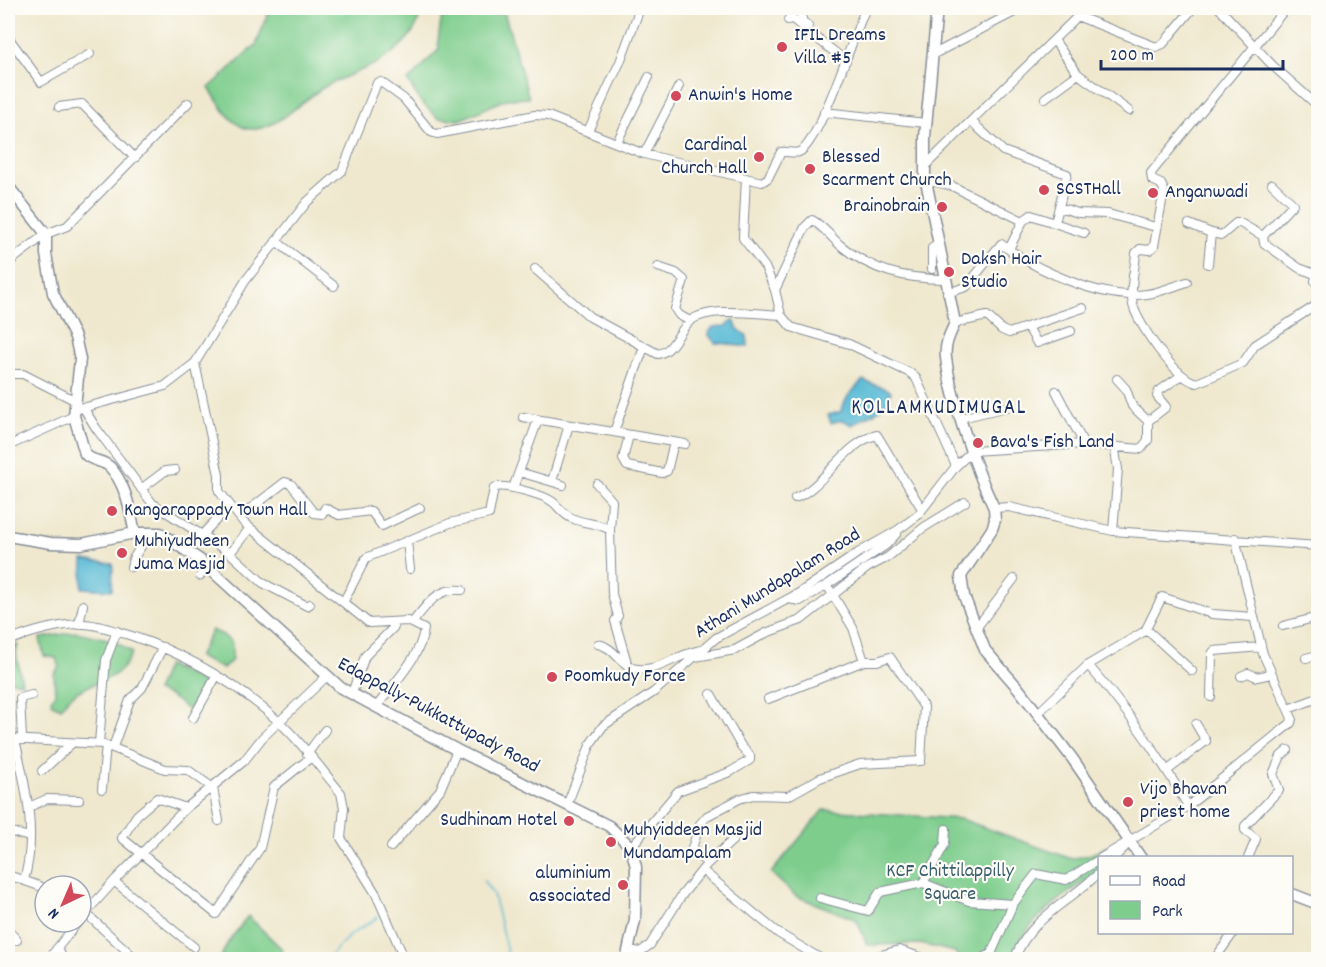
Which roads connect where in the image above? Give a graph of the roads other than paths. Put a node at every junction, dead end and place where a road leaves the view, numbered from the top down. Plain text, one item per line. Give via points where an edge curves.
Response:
1 (640, 8) edge
2 (806, 8) edge
3 (866, 8) edge
4 (938, 8) edge
5 (1022, 8) edge
6 (1086, 8) edge
7 (1193, 8) edge
8 (1219, 8) edge
9 (1286, 8) edge
10 (1077, 16) junction
11 (788, 20) dead end
12 (801, 23) junction
13 (8, 37) edge
14 (1054, 40) junction
15 (1254, 46) junction
16 (90, 54) dead end
17 (933, 55) junction
18 (847, 58) junction
19 (1078, 74) junction
20 (649, 77) dead end
21 (679, 87) dead end
22 (1045, 98) dead end
23 (188, 103) dead end
24 (59, 106) dead end
25 (1318, 106) edge
26 (1129, 111) dead end
27 (824, 112) junction
28 (971, 121) junction
29 (926, 123) junction
30 (588, 131) junction
31 (617, 142) junction
32 (644, 154) junction
33 (135, 158) junction
34 (925, 166) junction
35 (746, 178) junction
36 (926, 180) junction
37 (1272, 184) dead end
38 (8, 186) edge
39 (1059, 207) junction
40 (1023, 221) junction
41 (1055, 223) junction
42 (1189, 224) dead end
43 (1156, 227) junction
44 (1084, 233) dead end
45 (1211, 233) junction
46 (46, 234) junction
47 (1263, 236) junction
48 (276, 241) junction
49 (939, 244) junction
50 (1009, 249) junction
51 (8, 263) edge
52 (1208, 264) dead end
53 (658, 267) dead end
54 (535, 269) dead end
55 (932, 269) dead end
56 (1317, 272) edge
57 (945, 279) junction
58 (1187, 282) dead end
59 (334, 286) dead end
60 (1318, 286) edge
61 (775, 290) junction
62 (947, 293) junction
63 (1132, 294) junction
64 (1318, 304) edge
65 (1083, 308) dead end
66 (781, 315) junction
67 (690, 321) junction
68 (955, 323) junction
69 (1028, 327) junction
70 (1071, 332) dead end
71 (644, 347) junction
72 (195, 363) junction
73 (8, 374) edge
74 (1182, 375) junction
75 (1117, 379) dead end
76 (1056, 391) dead end
77 (1011, 406) dead end
78 (77, 408) junction
79 (523, 417) dead end
80 (961, 418) junction
81 (538, 420) junction
82 (1148, 421) junction
83 (569, 425) junction
84 (614, 432) junction
85 (629, 435) junction
86 (674, 442) junction
87 (686, 444) dead end
88 (1084, 444) junction
89 (1114, 445) junction
90 (8, 446) edge
91 (972, 451) junction
92 (956, 466) junction
93 (175, 470) dead end
94 (519, 472) junction
95 (552, 481) junction
96 (597, 484) dead end
97 (563, 485) dead end
98 (513, 488) junction
99 (141, 489) junction
100 (795, 498) dead end
101 (965, 502) dead end
102 (229, 506) junction
103 (420, 508) dead end
104 (994, 508) junction
105 (922, 509) junction
106 (240, 517) junction
107 (250, 528) junction
108 (610, 530) junction
109 (898, 530) junction
110 (1113, 531) junction
111 (150, 532) junction
112 (135, 533) junction
113 (8, 536) edge
114 (201, 536) junction
115 (1235, 538) junction
116 (407, 541) junction
117 (1318, 546) edge
118 (231, 553) junction
119 (131, 567) dead end
120 (207, 567) junction
121 (410, 569) dead end
122 (200, 576) dead end
123 (1014, 579) dead end
124 (826, 585) junction
125 (462, 590) dead end
126 (832, 596) junction
127 (788, 599) junction
128 (344, 601) junction
129 (310, 604) dead end
130 (83, 605) dead end
131 (1253, 617) junction
132 (1318, 617) edge
133 (412, 623) junction
134 (79, 625) junction
135 (1283, 626) dead end
136 (394, 627) dead end
137 (977, 627) junction
138 (1146, 629) junction
139 (117, 631) junction
140 (8, 641) edge
141 (598, 644) dead end
142 (163, 646) junction
143 (1261, 647) junction
144 (702, 650) junction
145 (1318, 656) edge
146 (695, 657) junction
147 (1306, 658) dead end
148 (864, 660) junction
149 (1088, 665) junction
150 (628, 666) junction
151 (1191, 671) dead end
152 (1270, 674) junction
153 (217, 675) junction
154 (1242, 676) dead end
155 (326, 677) junction
156 (352, 693) junction
157 (711, 694) dead end
158 (32, 695) dead end
159 (1211, 697) dead end
160 (1318, 698) edge
161 (768, 699) dead end
162 (377, 706) junction
163 (1288, 709) junction
164 (1037, 714) junction
165 (193, 718) dead end
166 (279, 722) junction
167 (1196, 724) dead end
168 (325, 730) dead end
169 (15, 739) edge
170 (72, 743) junction
171 (106, 745) junction
172 (457, 750) junction
173 (1288, 750) dead end
174 (308, 756) junction
175 (1168, 770) junction
176 (42, 771) dead end
177 (213, 788) junction
178 (102, 789) dead end
179 (79, 800) dead end
180 (567, 805) junction
181 (1188, 806) junction
182 (29, 807) junction
183 (186, 808) junction
184 (219, 821) dead end
185 (946, 829) dead end
186 (8, 831) edge
187 (29, 837) junction
188 (735, 838) dead end
189 (1128, 841) junction
190 (391, 847) dead end
191 (631, 847) junction
192 (142, 855) junction
193 (1103, 856) edge
194 (1116, 856) edge
195 (1139, 856) edge
196 (1249, 856) edge
197 (1098, 859) edge
198 (704, 867) junction
199 (1098, 874) edge
200 (8, 875) edge
201 (24, 880) junction
202 (115, 882) junction
203 (33, 883) edge
204 (923, 883) junction
205 (1293, 894) edge
206 (820, 898) dead end
207 (93, 903) edge
208 (1013, 903) junction
209 (1318, 904) edge
210 (93, 922) edge
211 (8, 930) edge
212 (68, 934) edge
213 (1233, 934) edge
214 (16, 940) dead end
215 (194, 947) dead end
216 (57, 948) junction
217 (628, 955) edge
218 (51, 956) dead end
219 (64, 960) edge
220 (137, 960) edge
221 (405, 960) edge
222 (823, 960) edge
223 (864, 960) edge
224 (929, 960) edge
225 (979, 960) edge
226 (1014, 960) edge
227 (1214, 960) edge

1 - 30 street
2 - 12 street
3 - 18 street
4 - 17 street
5 - 17 street
6 - 10 street
7 - 10 street via 1163,44 1156,47
8 - 15 street
9 - 15 street
10 - 14 street
11 - 12 street via 790,17
12 - 18 street
13 - 16 street via 41,82
14 - 19 street
14 - 28 street
15 - 25 street
15 - 43 street via 1151,173 1152,180 1164,190
17 - 29 street
18 - 27 street
19 - 22 street
19 - 26 street
20 - 31 street
21 - 32 street
23 - 33 street
24 - 33 street via 82,104
27 - 29 street
27 - 35 street via 802,151 781,152 765,181
28 - 34 street
28 - 39 street via 1003,151 1067,174
29 - 34 street
30 - 31 street
30 - 48 street via 536,115 437,134 404,99 377,83 342,171 307,202
31 - 32 street
32 - 35 street
33 - 46 street via 67,226
34 - 36 street
35 - 61 street via 743,238 765,267
36 - 40 street via 952,186
36 - 49 street
37 - 47 street via 1293,204
38 - 46 street
39 - 41 street
39 - 43 street via 1078,213 1108,214
40 - 41 street via 1031,215
40 - 50 street
41 - 44 street
42 - 45 street
43 - 63 street via 1152,249 1136,253
45 - 47 street via 1222,235 1240,223
45 - 52 street
46 - 51 street
46 - 78 street via 53,293 75,337 80,358
47 - 56 street via 1264,243 1273,251 1305,271
48 - 59 street
48 - 72 street via 246,280
49 - 55 street via 932,248
49 - 57 street
50 - 62 street via 1001,244 966,287
50 - 63 street via 1050,274 1089,288
53 - 67 street via 684,279 675,309
54 - 71 street via 590,317
56 - 60 street
57 - 61 street via 914,279 881,271 842,246 812,220
57 - 62 street
58 - 63 street via 1148,294
61 - 66 street
62 - 68 street
63 - 74 street via 1143,328
64 - 74 street via 1255,345 1247,359 1229,371 1202,382 1192,382
65 - 69 street
66 - 67 street via 719,313
66 - 92 street via 796,330 849,344 916,378
67 - 71 street via 663,354
68 - 69 street via 983,315 1005,332
68 - 80 street via 945,357
69 - 70 street via 1037,343
71 - 84 street
72 - 78 street via 165,386
72 - 102 street via 219,491
73 - 78 street via 23,374
74 - 82 street via 1159,391 1157,396 1166,407
75 - 82 street via 1126,389 1132,406
76 - 88 street
77 - 80 street
78 - 90 street
78 - 99 street
78 - 112 street via 85,454 108,465 121,482
79 - 81 street
80 - 91 street
81 - 83 street
81 - 94 street
82 - 89 street via 1148,440 1141,449
83 - 84 street
83 - 95 street
84 - 85 street
85 - 86 street
85 - 86 street via 623,459 627,466 662,473 667,471
86 - 87 street
88 - 89 street
88 - 91 street
89 - 110 street via 1118,469
91 - 92 street, Athani Mundapalam Road
91 - 104 street
92 - 105 street, Athani Mundapalam Road
93 - 99 street via 155,477
94 - 95 street
94 - 98 street
95 - 97 street
96 - 108 street via 612,501
98 - 108 street via 553,502 560,512 573,519
98 - 116 street via 494,488 489,514 450,523
99 - 114 street via 152,503
100 - 105 street via 811,489 835,463 877,435
101 - 126 street via 923,528
102 - 106 street
102 - 114 street
103 - 106 street via 382,526 370,511 339,515 325,508 322,514 314,513 291,484 285,482
104 - 110 street via 1009,507
104 - 137 street via 992,529 961,576 964,596
105 - 109 street, Athani Mundapalam Road
106 - 107 street
107 - 118 street
107 - 128 street
108 - 150 street via 612,594 618,616 615,621
109 - 124 street via 886,545
109 - 127 street, Athani Mundapalam Road
110 - 115 street
111 - 112 street, Edappally-Pukkattupady Road
111 - 119 street
111 - 120 street, Edappally-Pukkattupady Road via 176,541
112 - 113 street, Edappally-Pukkattupady Road via 81,544
114 - 118 street
115 - 117 street
115 - 131 street
116 - 121 street
116 - 128 street via 366,558
118 - 129 street via 263,583 307,606
120 - 122 street
120 - 155 street, Edappally-Pukkattupady Road
123 - 137 street
124 - 126 street
124 - 127 street via 800,601
125 - 133 street via 439,592
126 - 146 street via 801,620 749,644
126 - 148 street via 853,628
127 - 144 street, Athani Mundapalam Road via 731,628
128 - 133 street via 369,623
130 - 134 street
131 - 138 street via 1212,614 1162,597
131 - 143 street
132 - 135 street
133 - 162 street via 424,629 423,635 407,666
134 - 139 street
134 - 140 street via 29,633
136 - 156 street via 365,656
137 - 164 street via 985,650
138 - 149 street
138 - 151 street
139 - 142 street
139 - 171 street via 106,660
141 - 150 street via 608,646
142 - 153 street
142 - 171 street
143 - 152 street
143 - 159 street via 1214,651
144 - 146 street, Athani Mundapalam Road
144 - 150 street via 644,670
145 - 147 street
146 - 180 street, Athani Mundapalam Road via 654,692 603,726 591,743
148 - 161 street
148 - 198 street via 894,660 924,707 921,761 860,764 820,778 788,796 753,795 719,808 700,824 692,848
149 - 164 street
149 - 175 street via 1125,708
152 - 154 street
152 - 163 street
153 - 165 street
153 - 166 street
155 - 156 street, Edappally-Pukkattupady Road
155 - 166 street
156 - 162 street, Edappally-Pukkattupady Road
157 - 191 street via 750,760 730,772 678,791
158 - 169 street via 20,698
160 - 163 street
162 - 172 street, Edappally-Pukkattupady Road
163 - 181 street via 1291,723
164 - 189 street
166 - 174 street
166 - 177 street
167 - 175 street via 1206,741
168 - 174 street
169 - 170 street
169 - 182 street
170 - 171 street
170 - 176 street
171 - 177 street via 165,769 188,770
171 - 178 street
172 - 180 street, Edappally-Pukkattupady Road
172 - 190 street via 440,790
173 - 196 street via 1272,774 1280,790 1245,826 1256,839
174 - 192 street via 274,787 260,848 216,914
174 - 221 street via 341,793 342,838 376,894
175 - 181 street
177 - 183 street
177 - 184 street
179 - 182 street via 47,799
180 - 191 street, Edappally-Pukkattupady Road via 609,826
181 - 189 street
182 - 187 street
183 - 192 street
183 - 192 street via 157,798 147,804 122,838
185 - 204 street via 945,844
186 - 187 street
187 - 201 street
188 - 198 street
189 - 193 street
189 - 194 street
189 - 195 street
191 - 217 street via 636,892
192 - 202 street
197 - 208 street via 1066,880 1036,874
198 - 217 street via 650,945
198 - 222 street via 778,933
199 - 226 street via 1044,916 1019,946
200 - 201 street
201 - 203 street
202 - 207 street
202 - 215 street
204 - 206 street via 880,892 868,911
204 - 208 street via 969,901
205 - 209 street
208 - 225 street via 991,954
210 - 220 street
211 - 214 street
212 - 216 street
213 - 227 street
216 - 218 street
216 - 219 street
223 - 224 street via 899,950

